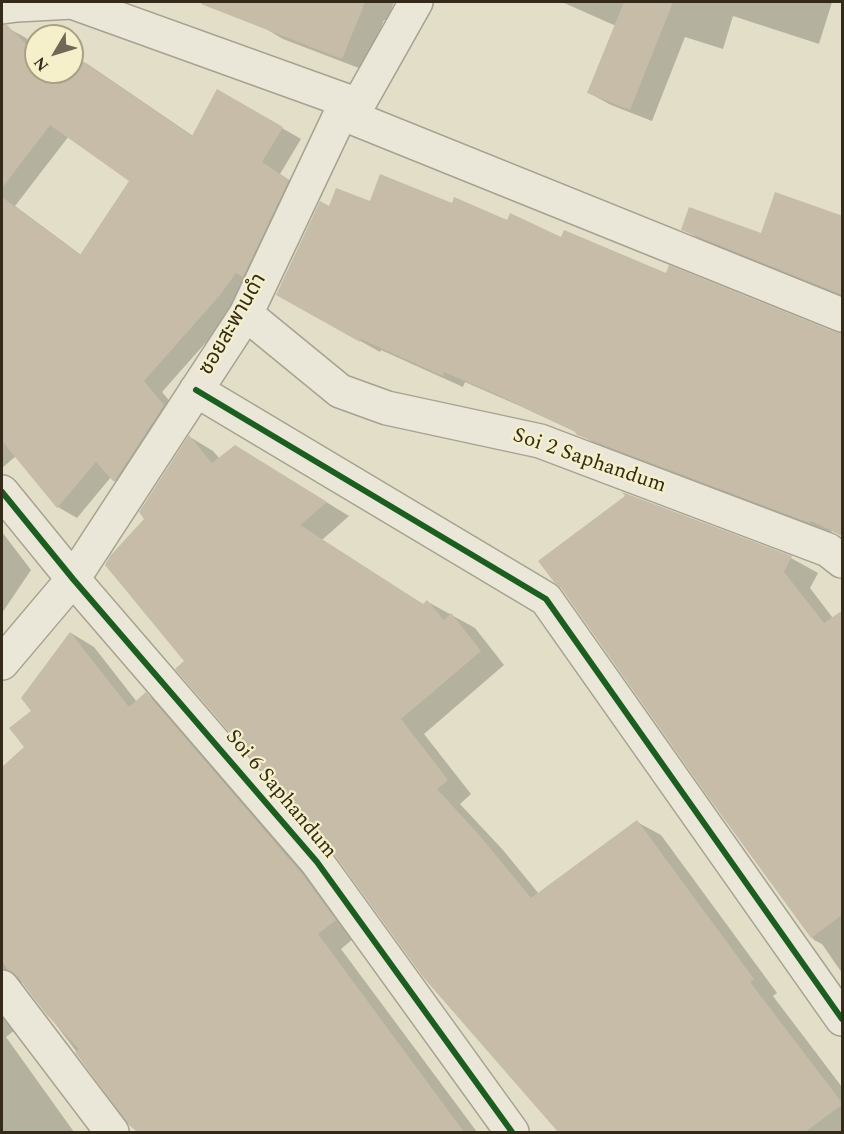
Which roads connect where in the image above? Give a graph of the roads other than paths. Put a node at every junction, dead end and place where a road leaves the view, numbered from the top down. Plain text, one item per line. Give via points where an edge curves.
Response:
1 (416, 2) edge
2 (2, 8) edge
3 (349, 109) junction
4 (246, 314) junction
5 (843, 315) edge
6 (196, 390) junction
7 (2, 492) edge
8 (843, 561) edge
9 (73, 579) junction
10 (2, 663) edge
11 (2, 987) edge
12 (843, 1019) edge
13 (112, 1132) edge
14 (512, 1132) edge

1 - 3 street, ซอยสะพานดำ
2 - 3 street via 72,2
3 - 4 street, ซอยสะพานดำ
3 - 5 street
4 - 6 street, ซอยสะพานดำ
4 - 8 street, Soi 2 Saphandum via 340,391 387,408 540,441 828,550
6 - 9 street, ซอยสะพานดำ
6 - 12 street via 546,598
7 - 9 street, Soi 6 Saphandum
9 - 10 street, ซอยสะพานดำ
9 - 14 street, Soi 6 Saphandum via 317,862
11 - 13 street

